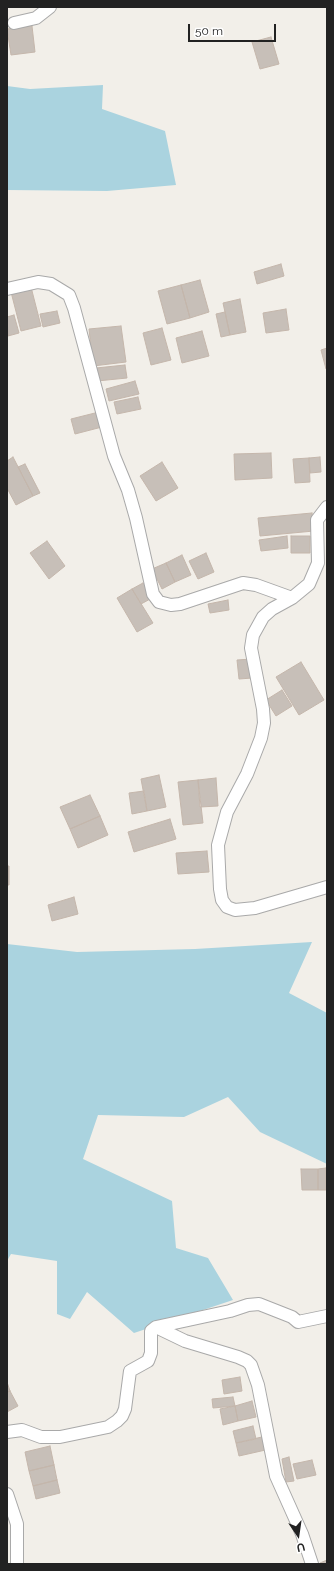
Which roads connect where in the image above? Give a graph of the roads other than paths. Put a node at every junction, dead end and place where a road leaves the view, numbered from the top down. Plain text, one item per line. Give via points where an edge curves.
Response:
1 (50, 7) edge
2 (14, 23) dead end
3 (7, 289) edge
4 (327, 508) edge
5 (292, 598) junction
6 (327, 887) edge
7 (327, 1316) edge
8 (156, 1327) junction
9 (7, 1432) edge
10 (7, 1494) edge
11 (17, 1564) edge
12 (312, 1564) edge

1 - 2 street via 36,18
3 - 5 street via 38,282 51,284 69,295 114,456 136,518 153,594 159,602 171,606 243,584 256,585
4 - 5 street via 317,520 318,563 309,584
5 - 6 street via 263,617 253,635 251,648 264,723 247,774 222,826 218,845 220,889 222,900 227,907 246,910
7 - 8 street via 298,1322 292,1317 259,1304
8 - 9 street via 151,1331 151,1353 148,1361 130,1371 125,1409 117,1422 108,1427 60,1437 41,1436 22,1430
8 - 12 street via 185,1341 238,1357 251,1365 258,1385 276,1476 302,1534
10 - 11 street via 17,1524

